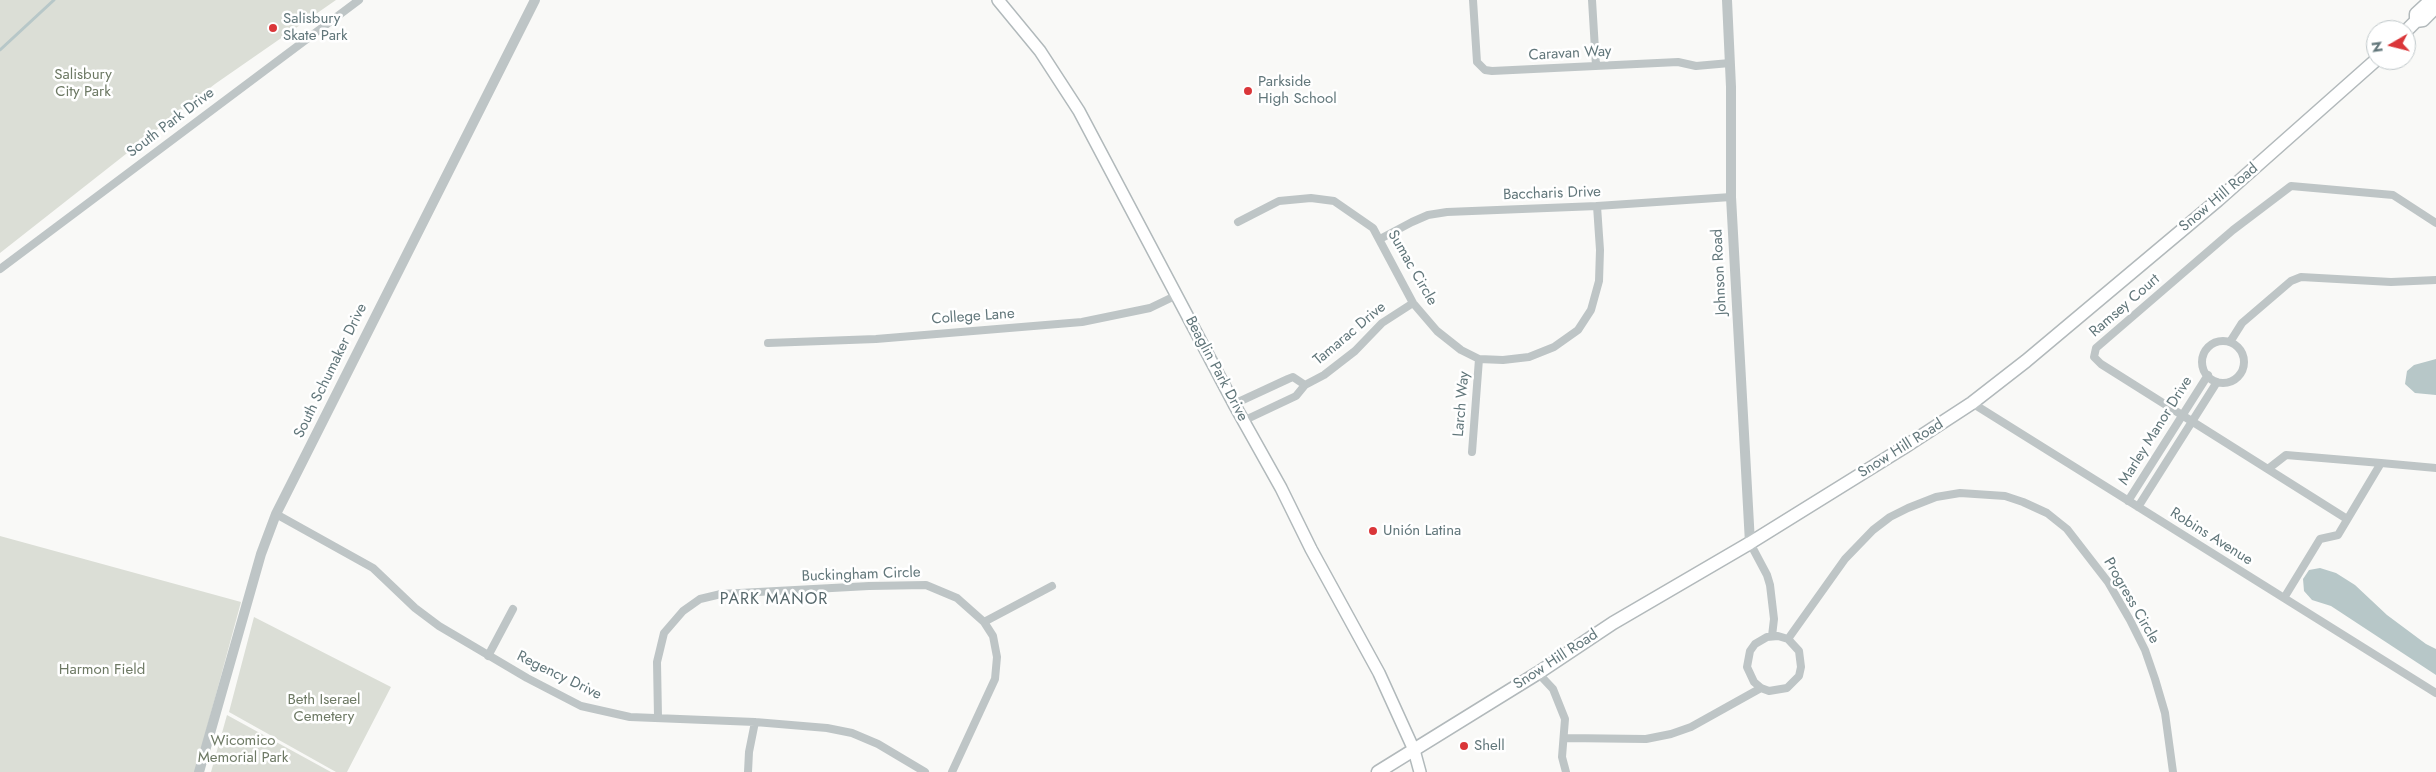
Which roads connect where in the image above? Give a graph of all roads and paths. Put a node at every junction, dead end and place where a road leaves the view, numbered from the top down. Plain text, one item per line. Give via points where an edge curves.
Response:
1 (359, 0) edge
2 (535, 0) edge
3 (998, 0) edge
4 (1473, 0) edge
5 (1592, 0) edge
6 (1727, 0) edge
7 (2431, 0) edge
8 (2436, 7) edge
9 (2416, 20) edge
10 (2416, 21) edge
11 (1730, 63) junction
12 (1596, 66) junction
13 (2366, 69) edge
14 (1731, 197) junction
15 (1597, 206) junction
16 (1238, 222) dead end
17 (2436, 223) edge
18 (1380, 239) junction
19 (0, 269) edge
20 (2436, 280) edge
21 (1177, 295) junction
22 (1412, 303) junction
23 (2230, 342) junction
24 (768, 343) dead end
25 (1480, 359) junction
26 (2208, 375) junction
27 (2217, 382) junction
28 (1305, 385) junction
29 (1972, 403) junction
30 (1234, 404) junction
31 (2182, 416) junction
32 (1243, 421) junction
33 (2191, 422) junction
34 (1472, 452) dead end
35 (2381, 463) junction
36 (2436, 468) edge
37 (2268, 469) junction
38 (2128, 501) junction
39 (2138, 507) junction
40 (276, 514) junction
41 (2347, 519) junction
42 (1750, 543) junction
43 (1052, 586) dead end
44 (2284, 598) junction
45 (513, 609) dead end
46 (984, 622) junction
47 (1772, 636) junction
48 (1788, 640) junction
49 (488, 656) junction
50 (1538, 673) junction
51 (1761, 688) junction
52 (2436, 693) edge
53 (658, 718) junction
54 (755, 722) junction
55 (1565, 738) junction
56 (1414, 750) junction
57 (199, 772) edge
58 (748, 772) edge
59 (925, 772) edge
60 (952, 772) edge
61 (1378, 772) edge
62 (1420, 772) edge
63 (1566, 772) edge
64 (2173, 772) edge

1 - 19 street, South Park Drive
2 - 40 street, South Schumaker Drive
3 - 21 main road, Beaglin Park Drive via 1040,51 1079,111
4 - 12 street, Caravan Way via 1477,62 1485,70
5 - 12 street
6 - 11 street, Johnson Road
7 - 9 main road via 2416,14
8 - 10 main road via 2423,20
11 - 12 street, Caravan Way
11 - 14 street, Johnson Road
13 - 29 main road, Snow Hill Road via 2218,200
14 - 15 street, Baccharis Drive
14 - 42 street, Johnson Road
15 - 18 street, Baccharis Drive via 1447,212 1428,215
15 - 25 street, Sumac Circle via 1600,250 1597,294 1592,310 1578,330 1554,347 1529,357
16 - 18 street, Sumac Circle via 1279,201 1311,198 1334,201 1349,209
17 - 31 street, Ramsey Court via 2393,196 2291,186 2233,230 2096,348 2094,357 2101,364
18 - 22 street, Sumac Circle
20 - 23 street via 2391,282 2301,277 2242,323
21 - 24 street, College Lane via 1150,308 1082,322 876,339
21 - 30 main road, Beaglin Park Drive
22 - 25 street, Sumac Circle via 1437,332
22 - 28 street, Tamarac Drive via 1378,326 1341,363
23 - 26 street, Marley Manor Drive via 2215,343 2205,353 2203,367
23 - 27 street, Marley Manor Drive via 2243,353 2244,368 2229,382
25 - 34 street, Larch Way
26 - 27 street, Marley Manor Drive
26 - 31 street, Marley Manor Drive
27 - 33 street, Marley Manor Drive
28 - 30 street via 1293,377
28 - 32 street, Tamarac Drive via 1296,396
29 - 38 street, Robins Avenue
29 - 42 main road, Snow Hill Road
30 - 32 main road, Beaglin Park Drive
31 - 33 street, Ramsey Court
31 - 38 street, Marley Manor Drive
32 - 56 main road, Beaglin Park Drive via 1379,673
33 - 37 street, Ramsey Court
33 - 39 street, Marley Manor Drive
35 - 36 street
35 - 37 street via 2286,455
35 - 41 street
37 - 41 street, Ramsey Court
38 - 39 street, Robins Avenue
39 - 44 street, Robins Avenue
40 - 49 street, Regency Drive via 373,568 415,608
40 - 57 street, South Schumaker Drive via 260,554
41 - 44 street via 2338,535 2320,539
42 - 47 street via 1770,585 1774,619
42 - 50 main road, Snow Hill Road via 1613,623
43 - 46 street
44 - 52 street, Robins Avenue
45 - 49 street
46 - 53 street, Buckingham Circle via 957,598 926,585 721,594 700,599 683,611 664,633 657,662
46 - 60 street, Buckingham Circle via 993,636 996,650 994,679
47 - 48 street
47 - 51 street via 1755,644 1747,659 1750,675
48 - 51 street via 1799,651 1799,676 1794,683 1778,691
48 - 64 street, Progress Circle via 1845,559 1890,517 1936,497 1960,494 2005,496 2023,502 2047,513 2066,529 2108,582 2130,620 2145,650 2165,713
49 - 53 street, Regency Drive via 581,706 630,717
50 - 55 street via 1560,703 1565,719
50 - 56 main road, Snow Hill Road
51 - 55 street via 1692,727 1671,734 1646,739
53 - 54 street, Regency Drive
54 - 58 street
54 - 59 street, Regency Drive via 852,733 878,744
55 - 63 street via 1562,757
56 - 61 main road, Snow Hill Road
56 - 62 main road, Beaglin Park Drive

